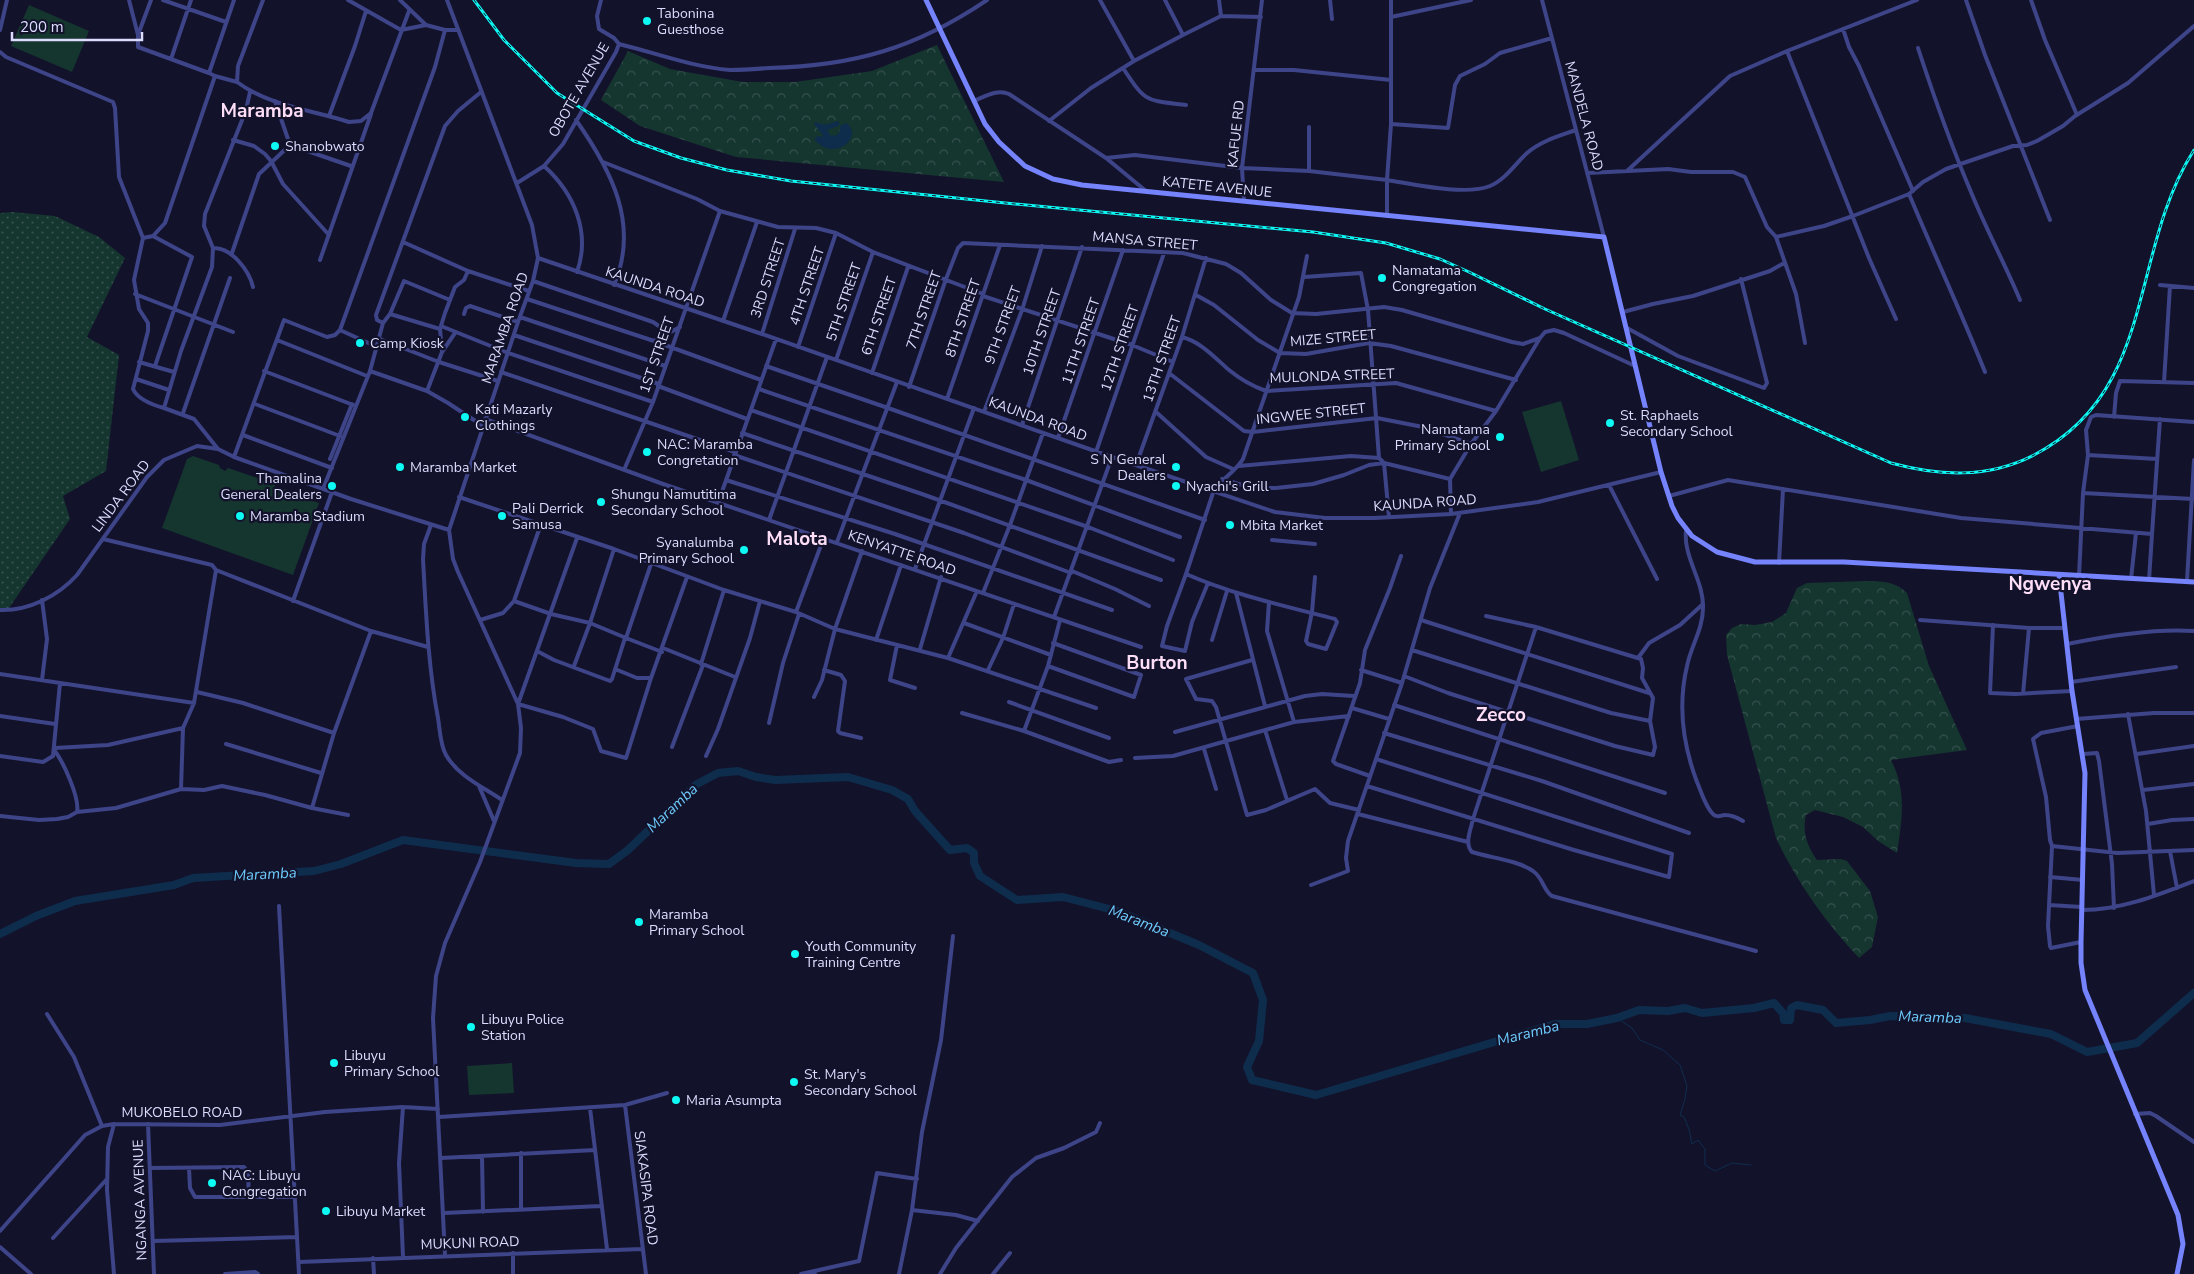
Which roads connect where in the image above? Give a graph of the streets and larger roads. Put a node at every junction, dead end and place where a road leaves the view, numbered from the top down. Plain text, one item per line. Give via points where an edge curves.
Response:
1 (7, 0) edge
2 (129, 0) edge
3 (151, 0) edge
4 (163, 0) edge
5 (191, 0) edge
6 (234, 0) edge
7 (263, 0) edge
8 (348, 0) edge
9 (400, 0) edge
10 (447, 0) edge
11 (600, 0) edge
12 (926, 0) edge
13 (987, 0) edge
14 (1100, 0) edge
15 (1165, 0) edge
16 (1219, 0) edge
17 (1262, 0) edge
18 (1330, 0) edge
19 (1391, 0) edge
20 (1471, 0) edge
21 (1542, 0) edge
22 (1917, 0) edge
23 (1966, 0) edge
24 (2031, 0) edge
25 (188, 9) junction
26 (366, 11) junction
27 (409, 11) junction
28 (1221, 16) junction
29 (1260, 17) junction
30 (1391, 17) junction
31 (1332, 19) dead end
32 (226, 22) junction
33 (426, 26) junction
34 (2194, 26) edge
35 (940, 29) junction
36 (1843, 29) junction
37 (0, 30) edge
38 (401, 30) junction
39 (445, 30) junction
40 (458, 30) junction
41 (138, 35) junction
42 (1183, 35) junction
43 (1552, 38) junction
44 (619, 44) junction
45 (1918, 48) dead end
46 (1787, 51) junction
47 (0, 52) edge
48 (171, 60) junction
49 (1134, 61) junction
50 (1123, 68) junction
51 (1254, 70) junction
52 (209, 73) junction
53 (215, 76) junction
54 (1391, 80) junction
55 (237, 82) junction
56 (250, 92) junction
57 (481, 92) junction
58 (275, 101) junction
59 (974, 101) junction
60 (1186, 105) dead end
61 (372, 113) junction
62 (2077, 115) junction
63 (329, 116) junction
64 (576, 120) junction
65 (1049, 121) junction
66 (1391, 124) junction
67 (1309, 127) dead end
68 (1576, 130) junction
69 (233, 140) junction
70 (290, 145) junction
71 (2020, 145) junction
72 (1106, 158) junction
73 (271, 161) junction
74 (603, 162) junction
75 (1960, 164) junction
76 (351, 166) junction
77 (544, 166) junction
78 (1242, 168) junction
79 (1309, 171) junction
80 (1627, 171) junction
81 (1588, 173) junction
82 (1387, 180) junction
83 (517, 183) junction
84 (1146, 191) junction
85 (1911, 192) junction
86 (1244, 201) junction
87 (720, 212) junction
88 (1387, 216) junction
89 (1853, 216) junction
90 (2050, 220) dead end
91 (757, 222) junction
92 (795, 229) junction
93 (329, 234) junction
94 (836, 234) junction
95 (153, 236) junction
96 (1604, 237) junction
97 (1776, 237) junction
98 (143, 238) junction
99 (403, 242) junction
100 (964, 243) joint
101 (1000, 245) junction
102 (1042, 246) junction
103 (1082, 247) junction
104 (213, 248) junction
105 (1123, 250) junction
106 (873, 252) junction
107 (1164, 252) junction
108 (232, 253) junction
109 (1307, 256) dead end
110 (538, 258) junction
111 (1206, 258) junction
112 (320, 260) dead end
113 (1784, 263) junction
114 (908, 267) junction
115 (468, 271) junction
116 (577, 272) junction
117 (1304, 277) junction
118 (230, 278) dead end
119 (946, 279) junction
120 (1741, 279) junction
121 (533, 281) junction
122 (614, 285) junction
123 (2160, 285) dead end
124 (2170, 286) junction
125 (254, 287) dead end
126 (2194, 288) edge
127 (530, 291) junction
128 (135, 294) junction
129 (983, 295) junction
130 (1196, 295) junction
131 (527, 299) junction
132 (450, 300) junction
133 (2020, 300) dead end
134 (685, 308) junction
135 (175, 310) junction
136 (1022, 310) junction
137 (1368, 310) junction
138 (1623, 312) junction
139 (390, 314) junction
140 (464, 314) dead end
141 (1292, 314) junction
142 (520, 317) junction
143 (194, 318) junction
144 (1896, 319) dead end
145 (723, 321) junction
146 (1057, 321) junction
147 (518, 322) junction
148 (383, 323) junction
149 (213, 325) junction
150 (680, 327) junction
151 (441, 328) junction
152 (1627, 328) junction
153 (340, 330) junction
154 (233, 332) dead end
155 (455, 332) junction
156 (669, 333) junction
157 (762, 334) junction
158 (1095, 334) junction
159 (514, 335) junction
160 (1182, 337) junction
161 (1540, 338) junction
162 (380, 339) junction
163 (776, 339) junction
164 (277, 340) junction
165 (654, 341) junction
166 (1370, 343) junction
167 (1805, 343) dead end
168 (1132, 345) junction
169 (798, 346) junction
170 (377, 347) junction
171 (672, 348) junction
172 (442, 352) junction
173 (508, 353) junction
174 (1280, 353) junction
175 (827, 357) junction
176 (836, 360) junction
177 (139, 362) junction
178 (439, 362) junction
179 (1173, 362) junction
180 (155, 366) junction
181 (665, 366) junction
182 (766, 366) junction
183 (1635, 366) junction
184 (370, 370) junction
185 (264, 371) junction
186 (174, 372) junction
187 (501, 372) junction
188 (1985, 372) dead end
189 (872, 373) junction
190 (1169, 373) junction
191 (368, 376) junction
192 (136, 379) junction
193 (761, 380) junction
194 (1516, 380) junction
195 (498, 381) junction
196 (897, 382) junction
197 (1374, 382) junction
198 (2164, 382) junction
199 (2194, 383) edge
200 (818, 384) junction
201 (658, 385) junction
202 (910, 387) junction
203 (759, 389) junction
204 (169, 390) junction
205 (428, 391) junction
206 (1266, 391) junction
207 (947, 399) junction
208 (653, 402) junction
209 (255, 404) junction
210 (354, 405) junction
211 (810, 406) junction
212 (164, 408) junction
213 (888, 408) junction
214 (974, 408) junction
215 (751, 410) junction
216 (1496, 411) junction
217 (984, 412) junction
218 (1156, 412) junction
219 (183, 413) junction
220 (2114, 417) junction
221 (1376, 418) junction
222 (485, 419) junction
223 (747, 419) junction
224 (2160, 419) junction
225 (645, 421) junction
226 (2194, 422) edge
227 (1022, 425) junction
228 (483, 426) junction
229 (803, 429) junction
230 (879, 431) junction
231 (1253, 432) junction
232 (742, 433) junction
233 (1043, 433) junction
234 (243, 435) junction
235 (965, 435) junction
236 (340, 436) junction
237 (1058, 438) junction
238 (1470, 444) junction
239 (218, 449) junction
240 (794, 451) junction
241 (1096, 452) junction
242 (734, 453) junction
243 (871, 453) junction
244 (2088, 455) junction
245 (234, 457) junction
246 (957, 457) junction
247 (1112, 457) junction
248 (1379, 458) junction
249 (330, 459) dead end
250 (1034, 459) junction
251 (2157, 459) junction
252 (2194, 460) edge
253 (1384, 463) junction
254 (1136, 465) junction
255 (1239, 466) junction
256 (332, 468) junction
257 (624, 470) junction
258 (1233, 470) junction
259 (1662, 472) junction
260 (786, 473) junction
261 (862, 475) junction
262 (1222, 479) junction
263 (1450, 479) junction
264 (726, 480) junction
265 (949, 480) junction
266 (1026, 480) junction
267 (1104, 483) junction
268 (1609, 485) junction
269 (323, 489) junction
270 (1783, 489) junction
271 (1214, 490) junction
272 (332, 492) junction
273 (2083, 493) junction
274 (778, 496) junction
275 (854, 496) junction
276 (1668, 496) junction
277 (2154, 496) junction
278 (459, 498) junction
279 (2193, 499) edge
280 (940, 500) junction
281 (718, 503) junction
282 (1017, 504) junction
283 (1096, 505) junction
284 (1460, 513) junction
285 (1451, 514) junction
286 (1389, 517) junction
287 (846, 518) junction
288 (769, 520) junction
289 (1205, 520) junction
290 (932, 522) junction
291 (542, 524) junction
292 (431, 525) junction
293 (1010, 525) junction
294 (1088, 527) junction
295 (2081, 529) junction
296 (449, 530) junction
297 (1686, 531) junction
298 (2136, 533) junction
299 (2152, 534) junction
300 (1180, 537) dead end
301 (577, 538) junction
302 (103, 539) junction
303 (823, 540) junction
304 (1272, 540) dead end
305 (837, 542) junction
306 (924, 544) junction
307 (1315, 544) dead end
308 (1002, 547) junction
309 (614, 549) junction
310 (1079, 549) junction
311 (862, 552) junction
312 (1401, 556) dead end
313 (1173, 560) dead end
314 (1779, 563) junction
315 (651, 564) junction
316 (901, 565) junction
317 (992, 568) junction
318 (915, 569) junction
319 (216, 570) junction
320 (1071, 572) junction
321 (1186, 574) junction
322 (2059, 574) junction
323 (687, 576) junction
324 (2079, 576) junction
325 (941, 577) junction
326 (1315, 577) dead end
327 (1658, 579) dead end
328 (2131, 579) junction
329 (1161, 580) dead end
330 (2150, 580) junction
331 (2187, 581) junction
332 (2194, 582) edge
333 (1208, 583) junction
334 (724, 590) junction
335 (977, 591) junction
336 (1227, 591) junction
337 (983, 593) junction
338 (1236, 593) junction
339 (1063, 594) junction
340 (42, 600) junction
341 (514, 600) junction
342 (293, 601) junction
343 (760, 601) junction
344 (1269, 602) junction
345 (1014, 604) junction
346 (1704, 604) junction
347 (1148, 606) dead end
348 (0, 610) edge
349 (1112, 610) dead end
350 (1312, 612) junction
351 (798, 613) junction
352 (551, 614) junction
353 (1486, 616) dead end
354 (1054, 617) junction
355 (480, 620) junction
356 (1060, 620) junction
357 (1421, 620) junction
358 (1920, 620) dead end
359 (590, 623) junction
360 (964, 623) junction
361 (1993, 625) junction
362 (835, 628) junction
363 (1536, 628) junction
364 (2029, 628) junction
365 (2065, 628) junction
366 (371, 631) junction
367 (2194, 631) edge
368 (625, 638) junction
369 (1003, 638) junction
370 (876, 640) junction
371 (1212, 640) dead end
372 (1053, 643) junction
373 (2067, 644) junction
374 (897, 645) junction
375 (428, 647) junction
376 (1142, 647) dead end
377 (920, 649) junction
378 (662, 650) junction
379 (1412, 650) junction
380 (537, 651) junction
381 (1528, 654) junction
382 (1051, 655) junction
383 (948, 658) junction
384 (1638, 658) junction
385 (1252, 660) junction
386 (702, 664) junction
387 (574, 666) junction
388 (1048, 666) junction
389 (2176, 667) dead end
390 (615, 669) junction
391 (824, 670) junction
392 (988, 670) junction
393 (1361, 670) junction
394 (0, 674) edge
395 (1404, 676) junction
396 (735, 677) junction
397 (651, 678) junction
398 (42, 680) junction
399 (2071, 682) junction
400 (60, 683) junction
401 (1402, 683) junction
402 (1518, 684) junction
403 (915, 688) dead end
404 (1039, 688) junction
405 (2072, 691) junction
406 (197, 692) junction
407 (1649, 692) junction
408 (2023, 694) junction
409 (1354, 696) junction
410 (814, 697) dead end
411 (1288, 700) junction
412 (1009, 702) dead end
413 (194, 704) junction
414 (518, 704) junction
415 (1394, 705) junction
416 (1265, 706) junction
417 (1096, 708) dead end
418 (1352, 708) junction
419 (1032, 710) junction
420 (1509, 712) junction
421 (2194, 713) edge
422 (962, 714) dead end
423 (2128, 714) junction
424 (0, 716) edge
425 (1349, 716) junction
426 (1389, 719) junction
427 (2076, 719) junction
428 (1220, 720) junction
429 (1650, 721) junction
430 (1294, 722) junction
431 (768, 723) dead end
432 (56, 724) junction
433 (2078, 726) junction
434 (184, 728) junction
435 (1265, 730) junction
436 (1024, 731) junction
437 (1175, 732) dead end
438 (334, 733) junction
439 (1384, 733) junction
440 (1498, 737) junction
441 (861, 738) dead end
442 (1108, 738) dead end
443 (1226, 742) junction
444 (226, 744) dead end
445 (672, 746) dead end
446 (2194, 746) edge
447 (55, 749) junction
448 (1204, 749) junction
449 (2083, 754) junction
450 (2137, 754) junction
451 (0, 756) edge
452 (706, 756) dead end
453 (1136, 758) dead end
454 (1376, 758) junction
455 (1121, 760) dead end
456 (1491, 765) junction
457 (321, 773) junction
458 (1370, 776) junction
459 (2194, 784) edge
460 (479, 786) junction
461 (1367, 786) junction
462 (180, 789) junction
463 (1216, 789) dead end
464 (2143, 790) junction
465 (1665, 793) dead end
466 (1482, 794) junction
467 (502, 800) junction
468 (1287, 800) junction
469 (312, 808) junction
470 (77, 812) junction
471 (1358, 812) junction
472 (348, 815) dead end
473 (0, 816) edge
474 (1473, 819) junction
475 (2194, 819) edge
476 (494, 821) junction
477 (1743, 821) dead end
478 (2148, 824) junction
479 (1689, 833) dead end
480 (1468, 842) junction
481 (2052, 846) junction
482 (2084, 850) junction
483 (2194, 850) edge
484 (2170, 851) junction
485 (2110, 852) junction
486 (2151, 852) junction
487 (2050, 877) junction
488 (2083, 880) junction
489 (2194, 881) edge
490 (1311, 885) dead end
491 (2176, 888) junction
492 (2154, 895) junction
493 (2049, 905) junction
494 (279, 906) dead end
495 (2114, 908) junction
496 (2082, 909) junction
497 (953, 936) dead end
498 (2081, 942) junction
499 (1756, 950) dead end
500 (47, 1014) dead end
501 (667, 1093) dead end
502 (625, 1105) junction
503 (403, 1107) junction
504 (590, 1108) junction
505 (438, 1109) junction
506 (2135, 1114) junction
507 (291, 1117) junction
508 (439, 1117) junction
509 (1100, 1123) dead end
510 (114, 1124) junction
511 (148, 1124) junction
512 (102, 1126) junction
513 (2194, 1142) edge
514 (595, 1150) junction
515 (521, 1153) junction
516 (482, 1156) junction
517 (441, 1158) junction
518 (150, 1168) junction
519 (189, 1168) junction
520 (108, 1179) junction
521 (917, 1179) junction
522 (295, 1197) junction
523 (249, 1199) junction
524 (601, 1206) junction
525 (521, 1209) junction
526 (912, 1210) junction
527 (483, 1212) junction
528 (444, 1213) junction
529 (978, 1221) junction
530 (0, 1231) edge
531 (297, 1237) junction
532 (54, 1238) dead end
533 (153, 1241) junction
534 (0, 1247) edge
535 (607, 1249) junction
536 (642, 1249) junction
537 (513, 1253) junction
538 (1010, 1253) dead end
539 (445, 1255) junction
540 (403, 1257) junction
541 (373, 1258) junction
542 (299, 1262) junction
543 (810, 1272) junction
544 (802, 1273) edge
545 (31, 1274) edge
546 (114, 1274) edge
547 (154, 1274) edge
548 (225, 1274) edge
549 (258, 1274) edge
550 (299, 1274) edge
551 (374, 1274) edge
552 (513, 1274) edge
553 (646, 1274) edge
554 (815, 1274) edge
555 (899, 1274) edge
556 (940, 1274) edge
557 (993, 1274) edge
558 (2177, 1274) edge

1 - 37 street
2 - 41 street
3 - 41 street
4 - 25 street
5 - 25 street
6 - 32 street
7 - 55 street via 238,66
8 - 26 street
9 - 27 street
10 - 40 street, MARAMBA ROAD
11 - 44 street, OBOTE AVENUE via 599,29
12 - 35 street, KATETE AVENUE
13 - 35 street
14 - 49 street
15 - 42 street
16 - 28 street
17 - 29 street, KAFUE RD
18 - 31 street
19 - 30 street
20 - 30 street
21 - 43 street, MANDELA ROAD
22 - 36 street
23 - 71 street
24 - 62 street
25 - 32 street
25 - 48 street
26 - 38 street
26 - 63 street
27 - 33 street
27 - 38 street
28 - 29 street
28 - 42 street
29 - 51 street, KAFUE RD
30 - 54 street
32 - 52 street
33 - 38 street
33 - 39 street
34 - 62 street via 2128,83
35 - 44 street via 863,58 792,68 730,70 684,62
35 - 59 street, KATETE AVENUE
36 - 46 street
36 - 85 street
38 - 61 street
39 - 40 street
39 - 153 street via 435,67
40 - 57 street, MARAMBA ROAD
41 - 48 street via 140,48
42 - 49 street
43 - 66 street via 1500,53 1460,76 1455,85 1448,128
43 - 68 street, MANDELA ROAD
44 - 64 street, OBOTE AVENUE
45 - 75 street
46 - 80 street via 1730,76
46 - 89 street
47 - 98 street via 113,102 119,177
48 - 52 street
49 - 50 street
50 - 60 street via 1139,93 1151,100
50 - 65 street
51 - 54 street via 1294,70
51 - 78 street, KAFUE RD
52 - 53 street
53 - 55 street
53 - 95 street via 165,223
54 - 66 street
55 - 56 street
56 - 58 street
56 - 69 street
57 - 83 street, MARAMBA ROAD
57 - 99 street via 445,126
58 - 63 street
58 - 70 street
59 - 65 street via 1003,91
59 - 84 street, KATETE AVENUE via 985,124 999,142 1025,166 1052,179
61 - 63 street via 361,121 349,122
61 - 76 street
62 - 71 street via 2037,141
64 - 74 street
64 - 77 street, OBOTE AVENUE via 563,144
65 - 72 street
66 - 82 street
67 - 79 street
68 - 81 street, MANDELA ROAD
68 - 82 street via 1539,144 1490,186 1450,189
69 - 73 street via 254,146
69 - 104 street via 205,214 204,226
70 - 73 street
70 - 76 street
71 - 75 street
71 - 90 street
72 - 78 street via 1135,155
72 - 84 street
73 - 93 street via 282,184
73 - 108 street via 258,174
74 - 87 street via 698,199
74 - 122 street via 617,193 624,221 623,260
75 - 85 street via 1934,175
75 - 133 street
76 - 93 street
77 - 83 street, OBOTE AVENUE
77 - 116 street via 566,189 580,220 582,243
78 - 79 street
78 - 86 street, KAFUE RD
79 - 82 street
80 - 81 street
80 - 97 street via 1668,169 1742,174 1750,185 1767,227
81 - 96 street, MANDELA ROAD
82 - 88 street
83 - 110 street, MARAMBA ROAD via 532,225
84 - 86 street, KATETE AVENUE
85 - 89 street
85 - 188 street via 1940,270 1956,299
86 - 88 street, KATETE AVENUE
87 - 91 street
87 - 134 street, 1ST STREET
88 - 96 street, KATETE AVENUE
89 - 97 street
89 - 144 street
91 - 92 street
91 - 145 street
92 - 94 street via 816,228
92 - 157 street, 3RD STREET
93 - 112 street
94 - 106 street
94 - 169 street, 4TH STREET
95 - 98 street
95 - 135 street via 192,257
96 - 138 street
97 - 113 street
98 - 128 street via 135,269
99 - 115 street
99 - 148 street via 376,316
100 - 101 street, MANSA STREET
100 - 119 street, 7TH STREET via 958,248
101 - 102 street, MANSA STREET
101 - 129 street, 8TH STREET
102 - 103 street, MANSA STREET
102 - 136 street, 9TH STREET
103 - 105 street, MANSA STREET
103 - 146 street, 10TH STREET
104 - 108 street
104 - 143 street via 212,267
105 - 107 street, MANSA STREET
105 - 158 street, 11TH STREET
106 - 114 street
106 - 176 street, 5TH STREET
107 - 111 street, MANSA STREET
107 - 168 street, 12TH STREET
108 - 125 street
109 - 117 street
110 - 116 street, KAUNDA ROAD
110 - 121 street, MARAMBA ROAD
111 - 130 street, 13TH STREET
111 - 141 street, MANSA STREET via 1241,273
113 - 120 street via 1770,271
113 - 167 street via 1796,294
114 - 119 street
114 - 189 street, 6TH STREET
115 - 127 street
115 - 132 street via 464,280 455,287
116 - 122 street, KAUNDA ROAD
117 - 137 street via 1361,273
117 - 141 street
118 - 149 street
119 - 129 street
119 - 202 street, 7TH STREET
120 - 138 street via 1694,296
120 - 152 street via 1767,383 1764,388 1678,356
121 - 127 street, MARAMBA ROAD
121 - 156 street via 653,322
122 - 134 street, KAUNDA ROAD
123 - 124 street
124 - 126 street
124 - 198 street
127 - 131 street, MARAMBA ROAD
128 - 135 street
128 - 177 street via 141,315 148,325
129 - 136 street
129 - 207 street, 8TH STREET
130 - 160 street, 13TH STREET
130 - 174 street, MIZE STREET
131 - 142 street, MARAMBA ROAD
131 - 165 street
132 - 139 street via 404,282
132 - 151 street
134 - 145 street, KAUNDA ROAD
134 - 150 street, 1ST STREET
135 - 143 street
135 - 180 street
136 - 146 street
136 - 217 street, 9TH STREET
137 - 141 street
137 - 161 street via 1392,308 1523,344
137 - 166 street
138 - 152 street
139 - 148 street
139 - 151 street
140 - 147 street via 470,306
141 - 174 street
142 - 147 street, MARAMBA ROAD
142 - 181 street
143 - 149 street
143 - 186 street
145 - 157 street, KAUNDA ROAD
146 - 158 street
146 - 227 street, 10TH STREET
147 - 159 street, MARAMBA ROAD
148 - 162 street
149 - 154 street
149 - 219 street
150 - 156 street
150 - 171 street, 1ST STREET
151 - 155 street
151 - 172 street
152 - 183 street
153 - 164 street via 327,337 284,320
153 - 170 street
155 - 172 street
155 - 173 street
156 - 165 street
157 - 163 street, KAUNDA ROAD
158 - 168 street
158 - 237 street, 11TH STREET
159 - 173 street, MARAMBA ROAD
159 - 201 street
160 - 179 street, 13TH STREET
160 - 206 street, MULONDA STREET via 1200,345 1252,386
161 - 183 street via 1554,330
161 - 194 street
162 - 170 street
162 - 178 street
163 - 169 street, KAUNDA ROAD
163 - 182 street
164 - 185 street
164 - 191 street
165 - 171 street
166 - 174 street, MIZE STREET via 1306,354
166 - 194 street, MIZE STREET
166 - 197 street
168 - 179 street
168 - 241 street, 12TH STREET
169 - 175 street, KAUNDA ROAD
170 - 184 street
171 - 181 street, 1ST STREET
171 - 193 street
172 - 178 street
173 - 187 street, MARAMBA ROAD
173 - 208 street
174 - 206 street
175 - 176 street, KAUNDA ROAD
175 - 200 street
176 - 189 street, KAUNDA ROAD
177 - 180 street
177 - 192 street
178 - 195 street
178 - 205 street
179 - 190 street, 13TH STREET
180 - 186 street
181 - 201 street, 1ST STREET
182 - 193 street
182 - 200 street
183 - 259 street
184 - 191 street
184 - 205 street
185 - 209 street
185 - 210 street
186 - 204 street
187 - 195 street, MARAMBA ROAD
187 - 225 street
189 - 196 street, KAUNDA ROAD
190 - 218 street, 13TH STREET
190 - 231 street, INGWEE STREET via 1234,425
191 - 210 street
192 - 204 street
192 - 212 street via 133,390 136,394
193 - 203 street
194 - 216 street
195 - 222 street, MARAMBA ROAD
196 - 202 street, KAUNDA ROAD
196 - 213 street
197 - 206 street, MULONDA STREET
197 - 216 street, MULONDA STREET via 1396,382
197 - 221 street
198 - 199 street
198 - 220 street via 2120,382
200 - 211 street
200 - 213 street
201 - 208 street, 1ST STREET
201 - 223 street
202 - 207 street, KAUNDA ROAD
203 - 211 street
203 - 215 street
204 - 212 street
205 - 228 street
206 - 231 street
207 - 214 street, KAUNDA ROAD
208 - 225 street, 1ST STREET
209 - 234 street
209 - 236 street
210 - 236 street
210 - 256 street
211 - 229 street
211 - 230 street
212 - 219 street
213 - 230 street
213 - 235 street
214 - 217 street, KAUNDA ROAD
214 - 235 street
215 - 223 street
215 - 229 street
216 - 238 street
217 - 227 street, KAUNDA ROAD
218 - 254 street, 13TH STREET
218 - 258 street via 1206,457
219 - 239 street via 198,422
220 - 224 street
220 - 244 street via 2096,415 2088,420
221 - 231 street, INGWEE STREET
221 - 238 street, INGWEE STREET via 1423,428
221 - 248 street
222 - 228 street, MARAMBA ROAD
222 - 257 street, KENYATTE ROAD
223 - 232 street
224 - 226 street
224 - 251 street
225 - 242 street
225 - 257 street, 1ST STREET
227 - 233 street, KAUNDA ROAD
228 - 278 street, MARAMBA ROAD
229 - 240 street
229 - 243 street
230 - 243 street
230 - 246 street
231 - 255 street
232 - 240 street
232 - 242 street
233 - 237 street, KAUNDA ROAD
233 - 250 street
234 - 245 street
234 - 256 street
235 - 246 street
235 - 250 street
236 - 249 street
237 - 241 street, KAUNDA ROAD
238 - 263 street
239 - 245 street, LINDA ROAD
239 - 302 street, LINDA ROAD via 197,446 164,460 147,476
240 - 260 street
240 - 261 street
241 - 247 street, KAUNDA ROAD
242 - 260 street
242 - 264 street
243 - 261 street
243 - 265 street
244 - 251 street
244 - 273 street
245 - 269 street, LINDA ROAD
246 - 265 street
246 - 266 street
247 - 254 street, KAUNDA ROAD
247 - 267 street
248 - 253 street
248 - 255 street via 1351,456
250 - 266 street
250 - 267 street
251 - 277 street
252 - 279 street
253 - 262 street via 1364,466 1313,484 1276,488 1252,488
253 - 263 street
253 - 286 street
254 - 271 street, KAUNDA ROAD
255 - 258 street
256 - 269 street
257 - 281 street, KENYATTE ROAD
258 - 262 street
259 - 268 street, KAUNDA ROAD
259 - 276 street
260 - 274 street
260 - 275 street
261 - 275 street
261 - 280 street
262 - 271 street
263 - 285 street
264 - 274 street
264 - 281 street
265 - 280 street
265 - 282 street
266 - 282 street
266 - 283 street
267 - 283 street
267 - 289 street
268 - 284 street, KAUNDA ROAD via 1538,502
268 - 327 street
269 - 272 street, LINDA ROAD
270 - 276 street via 1728,480
270 - 295 street via 1947,516
270 - 314 street
271 - 286 street, KAUNDA ROAD via 1275,512 1325,518
271 - 289 street
272 - 292 street, LINDA ROAD
272 - 342 street
273 - 277 street
273 - 295 street
274 - 287 street
274 - 288 street
275 - 287 street
275 - 290 street
276 - 297 street
277 - 279 street
277 - 299 street
278 - 291 street
278 - 296 street, MARAMBA ROAD
279 - 331 street
280 - 290 street
280 - 293 street
281 - 288 street, KENYATTE ROAD
282 - 293 street
282 - 294 street
283 - 294 street
283 - 300 street
284 - 285 street, KAUNDA ROAD
284 - 357 street via 1430,588
285 - 286 street, KAUNDA ROAD
287 - 305 street
287 - 306 street
288 - 303 street, KENYATTE ROAD
289 - 321 street
290 - 306 street
290 - 308 street
291 - 301 street
291 - 341 street
292 - 296 street, LINDA ROAD
292 - 375 street via 423,553
293 - 308 street
293 - 310 street
294 - 310 street
294 - 313 street
295 - 298 street
295 - 324 street
296 - 355 street, MARAMBA ROAD via 453,559
297 - 314 street via 1717,552 1755,562
297 - 346 street via 1686,546
298 - 299 street
298 - 328 street
299 - 330 street
301 - 309 street
301 - 352 street
302 - 319 street via 212,564
302 - 340 street, LINDA ROAD via 70,582
303 - 305 street, KENYATTE ROAD
303 - 351 street
304 - 307 street
305 - 311 street, KENYATTE ROAD
306 - 317 street
306 - 318 street
308 - 317 street
308 - 320 street
309 - 315 street
309 - 359 street
310 - 320 street
310 - 329 street
311 - 316 street, KENYATTE ROAD
311 - 362 street
312 - 393 street via 1365,650
314 - 322 street via 1844,562
315 - 323 street
315 - 368 street
316 - 318 street, KENYATTE ROAD
316 - 370 street
317 - 337 street
317 - 339 street
318 - 325 street, KENYATTE ROAD
319 - 342 street
319 - 406 street
320 - 339 street
320 - 347 street
321 - 333 street
321 - 333 street via 1166,626 1162,646 1184,651
322 - 324 street
322 - 365 street
323 - 334 street
323 - 378 street
324 - 328 street
325 - 335 street, KENYATTE ROAD
325 - 377 street
326 - 350 street
328 - 330 street
330 - 331 street
331 - 332 street
333 - 336 street
334 - 343 street
334 - 386 street
335 - 337 street, KENYATTE ROAD
335 - 360 street
336 - 338 street
336 - 371 street
337 - 345 street, KENYATTE ROAD
338 - 344 street
338 - 385 street
339 - 349 street
339 - 354 street
340 - 348 street, LINDA ROAD via 22,608
340 - 398 street via 47,639
341 - 352 street
341 - 355 street via 503,612
342 - 366 street
343 - 351 street
343 - 396 street
344 - 350 street
344 - 411 street via 1267,631
345 - 354 street, KENYATTE ROAD
345 - 369 street
346 - 384 street via 1680,625 1656,638
346 - 477 street via 1703,619 1684,680 1683,735 1695,776 1713,814 1719,817 1729,815
350 - 350 street via 1307,642 1326,649 1337,621
351 - 362 street
351 - 431 street
352 - 359 street
352 - 380 street
353 - 363 street
354 - 356 street, KENYATTE ROAD
355 - 414 street, MARAMBA ROAD
356 - 372 street
356 - 376 street, KENYATTE ROAD
357 - 379 street
357 - 381 street
358 - 361 street
359 - 368 street
359 - 387 street
360 - 369 street
360 - 383 street
361 - 364 street
361 - 408 street via 1990,693
362 - 370 street
362 - 391 street
363 - 381 street
363 - 384 street
364 - 365 street
364 - 408 street
365 - 373 street
366 - 375 street
366 - 438 street
367 - 373 street via 2111,636
368 - 378 street
368 - 390 street
369 - 382 street
369 - 392 street
370 - 374 street
372 - 382 street
372 - 388 street via 1141,676 1140,683 1134,697
373 - 399 street
374 - 377 street
374 - 403 street via 890,680
375 - 460 street via 433,692 446,754
377 - 383 street
378 - 386 street
378 - 397 street
379 - 395 street
379 - 402 street
380 - 387 street
380 - 414 street
381 - 402 street
381 - 407 street
382 - 388 street
383 - 392 street
384 - 407 street via 1644,668 1642,678
385 - 416 street
385 - 428 street via 1186,679 1196,699 1212,701
386 - 396 street
386 - 445 street
387 - 390 street via 610,681
388 - 404 street
389 - 399 street
390 - 397 street via 637,678
391 - 410 street
391 - 441 street via 841,675 845,681 838,731
392 - 404 street
393 - 401 street
393 - 409 street
394 - 398 street
395 - 401 street
395 - 420 street
396 - 452 street
397 - 414 street via 626,758 601,751 593,729
398 - 400 street
399 - 405 street
400 - 413 street
400 - 432 street
401 - 415 street
402 - 420 street
402 - 429 street via 1612,713
404 - 417 street
404 - 419 street
405 - 408 street
405 - 427 street
406 - 413 street
406 - 438 street via 243,703
407 - 429 street via 1653,703
409 - 411 street via 1322,694
409 - 418 street
411 - 416 street
411 - 430 street
412 - 419 street
413 - 434 street
414 - 467 street, MARAMBA ROAD via 520,754
415 - 426 street
415 - 440 street
416 - 428 street
418 - 425 street
418 - 426 street
419 - 436 street
419 - 442 street
420 - 429 street via 1651,756 1655,750
420 - 440 street
421 - 423 street
422 - 436 street
423 - 427 street
423 - 450 street
424 - 432 street
425 - 430 street
425 - 458 street via 1333,762
426 - 439 street
427 - 433 street
428 - 437 street
428 - 443 street
430 - 435 street
432 - 447 street
433 - 449 street
433 - 481 street via 2041,733 2033,738 2046,797
434 - 447 street via 108,745
434 - 462 street
435 - 443 street
435 - 468 street
436 - 455 street via 1109,762
438 - 457 street
439 - 454 street
439 - 456 street
440 - 456 street
440 - 465 street
443 - 448 street
443 - 468 street via 1247,815
444 - 457 street
446 - 450 street
447 - 451 street via 53,756 43,762
447 - 470 street via 76,800
448 - 453 street via 1174,756
448 - 463 street
449 - 482 street via 2086,791
449 - 485 street via 2097,753
450 - 464 street
454 - 458 street
454 - 466 street
456 - 466 street
456 - 479 street
457 - 469 street
458 - 461 street
459 - 464 street
460 - 467 street
460 - 476 street
461 - 471 street
461 - 474 street
462 - 469 street via 222,786
462 - 470 street via 116,808
464 - 478 street
466 - 474 street
466 - 474 street via 1672,854 1669,877
467 - 476 street, MARAMBA ROAD
468 - 471 street via 1316,789 1330,803
469 - 472 street
470 - 473 street via 68,817 39,820
471 - 480 street
471 - 490 street via 1347,850 1348,871
474 - 480 street
475 - 478 street
476 - 505 street, MARAMBA ROAD via 480,862 450,929 436,976 432,1006
478 - 486 street
480 - 499 street via 1472,852 1532,871 1552,896
481 - 482 street
481 - 487 street
482 - 485 street
482 - 488 street
483 - 484 street
484 - 486 street
484 - 491 street
485 - 486 street
485 - 495 street
486 - 492 street
487 - 488 street
487 - 493 street
488 - 496 street
489 - 491 street
491 - 492 street
492 - 495 street
493 - 496 street
493 - 498 street via 2051,948
494 - 507 street
495 - 496 street
496 - 498 street
497 - 521 street via 941,1040 922,1132
498 - 506 street via 2085,990
500 - 512 street via 74,1057
501 - 502 street
502 - 504 street
502 - 536 street, SIAKASIPA ROAD
503 - 505 street, MUKOBELO ROAD
503 - 507 street, MUKOBELO ROAD
503 - 540 street via 399,1163
504 - 508 street
504 - 514 street
505 - 508 street, MARAMBA ROAD
506 - 513 street via 2150,1113
506 - 558 street via 2178,1215 2183,1244
507 - 511 street, MUKOBELO ROAD via 220,1125
507 - 522 street
508 - 517 street, MARAMBA ROAD
509 - 529 street via 1096,1132 1086,1138 1036,1158 1027,1165 1003,1188
510 - 511 street, MUKOBELO ROAD
510 - 512 street, MUKOBELO ROAD
510 - 520 street via 108,1147
511 - 518 street, NGANGA AVENUE
512 - 530 street, MUKOBELO ROAD via 80,1141
514 - 515 street
514 - 524 street
515 - 516 street
515 - 525 street
516 - 517 street
516 - 527 street
517 - 528 street, MARAMBA ROAD
518 - 519 street
518 - 533 street, NGANGA AVENUE
519 - 523 street via 190,1188 195,1197
519 - 523 street via 244,1167 248,1172
520 - 532 street
520 - 546 street
521 - 526 street
521 - 543 street via 878,1173 859,1261
522 - 523 street
522 - 531 street
524 - 525 street
524 - 535 street
525 - 527 street
526 - 529 street
526 - 555 street
527 - 528 street
528 - 539 street, MARAMBA ROAD
529 - 556 street
531 - 533 street
531 - 542 street
533 - 547 street, NGANGA AVENUE
534 - 545 street
535 - 536 street, MUKUNI ROAD
535 - 537 street, MUKUNI ROAD
536 - 553 street, SIAKASIPA ROAD
537 - 539 street, MUKUNI ROAD
537 - 552 street
538 - 557 street
539 - 540 street, MUKUNI ROAD
540 - 541 street, MUKUNI ROAD
541 - 542 street, MUKUNI ROAD
541 - 551 street
542 - 550 street
543 - 544 street
543 - 554 street
548 - 549 street

